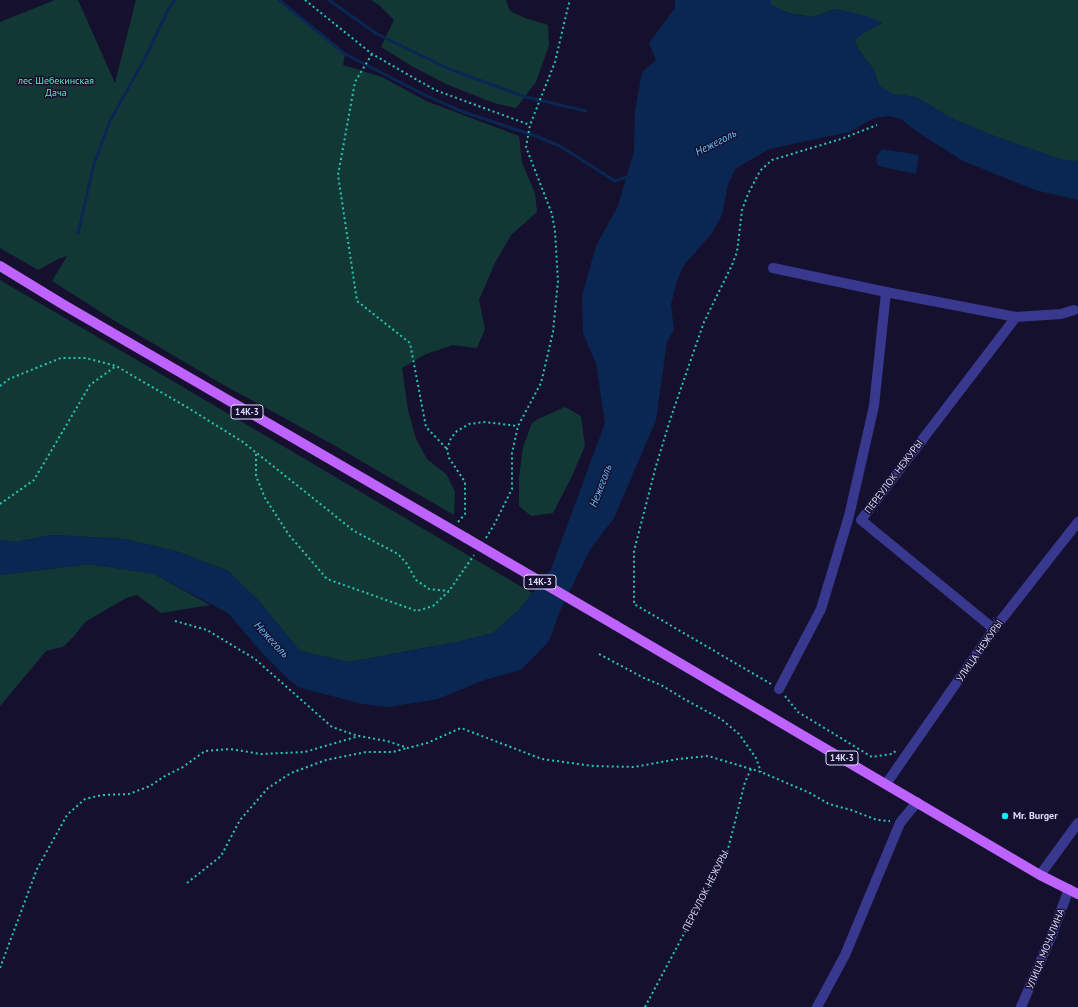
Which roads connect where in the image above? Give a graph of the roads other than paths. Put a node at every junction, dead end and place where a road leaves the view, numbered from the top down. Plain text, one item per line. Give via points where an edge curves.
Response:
1 (0, 266) edge
2 (773, 268) dead end
3 (886, 292) junction
4 (1074, 310) dead end
5 (1016, 317) junction
6 (849, 516) junction
7 (861, 520) junction
8 (1078, 522) edge
9 (994, 630) junction
10 (779, 689) road end
11 (886, 784) junction
12 (917, 802) junction
13 (1078, 823) edge
14 (1040, 875) junction
15 (1074, 892) edge
16 (817, 1007) edge
17 (1021, 1007) edge

1 - 11 main road, 14К-3, bridge
2 - 3 street
3 - 5 street
3 - 6 street, ПЕРЕУЛОК НЕЖУРЫ via 874,406
4 - 5 street via 1062,314
5 - 7 street, ПЕРЕУЛОК НЕЖУРЫ
6 - 7 street
6 - 10 street, ПЕРЕУЛОК НЕЖУРЫ via 821,609
7 - 9 street, ПЕРЕУЛОК НЕЖУРЫ
8 - 9 street, УЛИЦА НЕЖУРЫ
9 - 11 street, УЛИЦА НЕЖУРЫ
11 - 12 main road, 14К-3
12 - 14 main road, 14К-3
12 - 16 street via 900,823 845,955
13 - 14 street
14 - 15 main road, 14К-3
15 - 17 street, УЛИЦА МОЧАЛИНА via 1051,937

